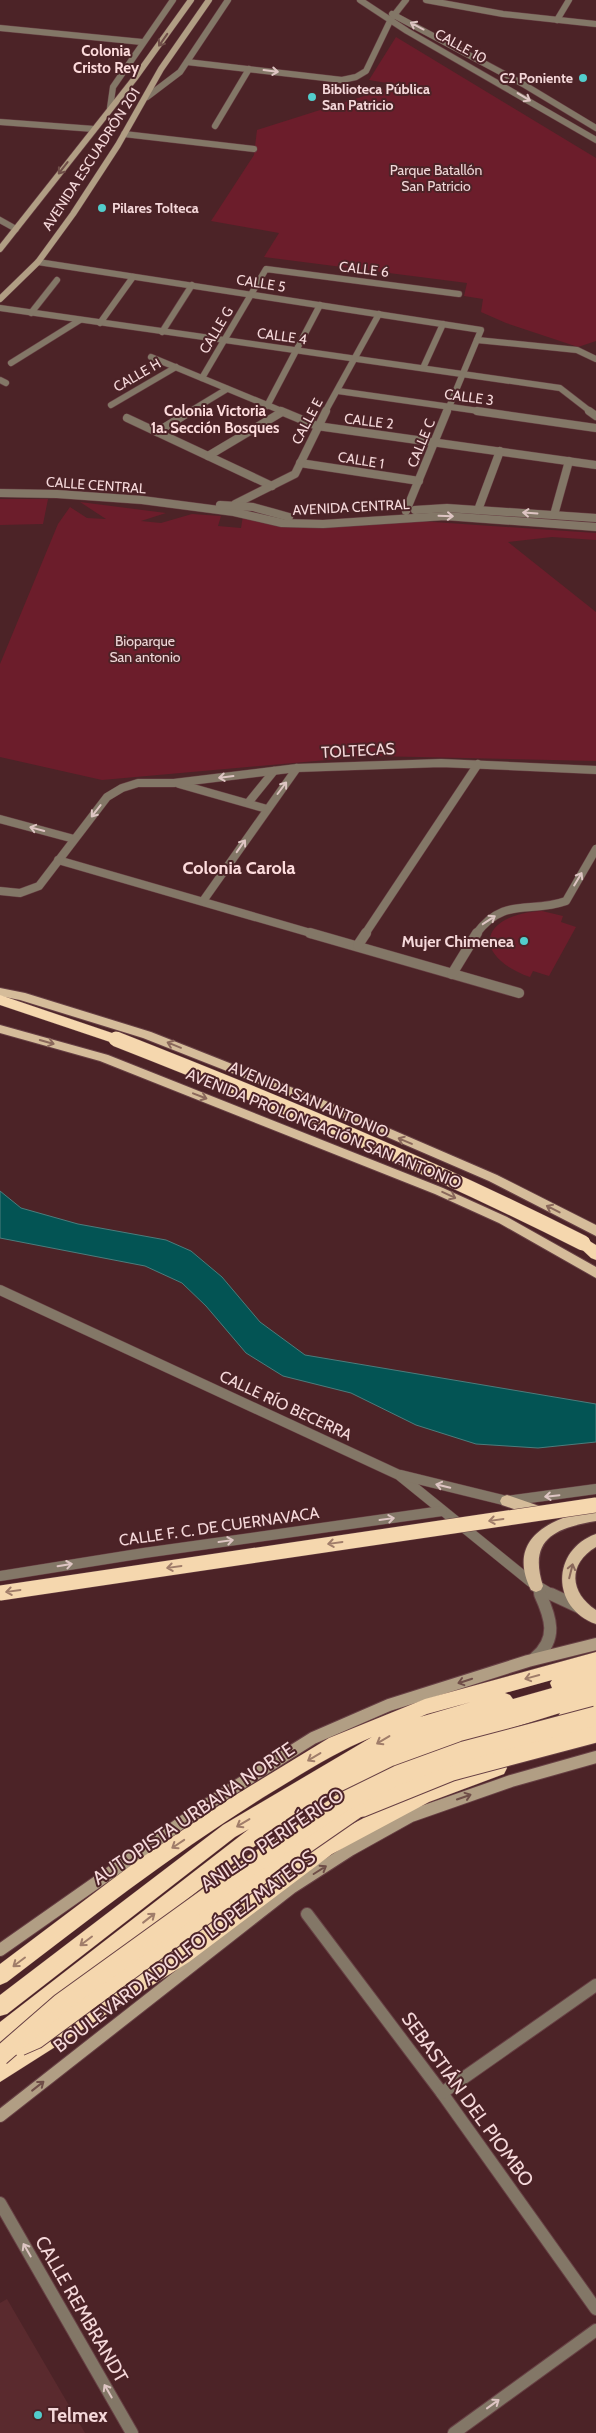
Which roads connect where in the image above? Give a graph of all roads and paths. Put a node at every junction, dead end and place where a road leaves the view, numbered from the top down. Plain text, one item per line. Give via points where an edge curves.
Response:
1 (173, 0) edge
2 (191, 0) edge
3 (210, 0) edge
4 (228, 0) edge
5 (360, 0) edge
6 (406, 0) edge
7 (426, 0) edge
8 (568, 0) edge
9 (393, 17) junction
10 (557, 20) junction
11 (596, 24) edge
12 (0, 28) edge
13 (142, 42) junction
14 (188, 62) junction
15 (248, 69) junction
16 (147, 97) junction
17 (110, 108) junction
18 (0, 122) edge
19 (214, 126) dead end
20 (596, 128) edge
21 (94, 129) junction
22 (124, 134) junction
23 (596, 140) edge
24 (254, 149) dead end
25 (0, 220) edge
26 (16, 228) junction
27 (0, 249) edge
28 (38, 262) junction
29 (266, 269) joint
30 (133, 277) junction
31 (57, 280) dead end
32 (192, 286) junction
33 (458, 294) dead end
34 (252, 295) junction
35 (0, 299) edge
36 (320, 305) junction
37 (0, 308) edge
38 (31, 313) junction
39 (379, 314) junction
40 (80, 320) junction
41 (100, 323) junction
42 (444, 324) junction
43 (481, 330) joint
44 (162, 332) junction
45 (225, 340) junction
46 (477, 340) junction
47 (297, 351) junction
48 (151, 357) dead end
49 (356, 359) junction
50 (596, 359) edge
51 (11, 363) dead end
52 (176, 367) junction
53 (423, 368) junction
54 (463, 374) junction
55 (202, 378) junction
56 (227, 388) junction
57 (338, 391) junction
58 (111, 405) dead end
59 (267, 406) junction
60 (449, 407) junction
61 (282, 412) junction
62 (596, 416) edge
63 (127, 418) dead end
64 (317, 426) junction
65 (596, 428) edge
66 (157, 432) junction
67 (435, 442) junction
68 (500, 451) junction
69 (208, 456) junction
70 (569, 461) junction
71 (300, 463) junction
72 (596, 465) edge
73 (419, 481) junction
74 (272, 486) junction
75 (0, 493) edge
76 (189, 505) joint
77 (233, 508) junction
78 (478, 510) junction
79 (406, 511) junction
80 (554, 515) junction
81 (596, 518) edge
82 (596, 527) edge
83 (478, 764) junction
84 (297, 768) junction
85 (596, 770) edge
86 (274, 771) junction
87 (174, 783) junction
88 (248, 803) junction
89 (267, 809) junction
90 (0, 819) edge
91 (74, 840) junction
92 (596, 849) edge
93 (58, 860) junction
94 (0, 891) edge
95 (203, 901) junction
96 (358, 945) junction
97 (452, 974) junction
98 (0, 992) edge
99 (519, 993) dead end
100 (0, 1000) edge
101 (0, 1029) edge
102 (591, 1229) edge
103 (592, 1249) edge
104 (560, 1252) junction
105 (596, 1273) edge
106 (0, 1290) edge
107 (399, 1475) junction
108 (596, 1489) edge
109 (507, 1501) junction
110 (596, 1505) edge
111 (442, 1511) junction
112 (596, 1515) edge
113 (577, 1517) junction
114 (596, 1540) edge
115 (0, 1576) edge
116 (536, 1586) junction
117 (0, 1592) edge
118 (582, 1608) junction
119 (596, 1618) edge
120 (596, 1644) edge
121 (596, 1660) edge
122 (528, 1661) junction
123 (596, 1672) edge
124 (596, 1683) edge
125 (596, 1694) edge
126 (596, 1705) edge
127 (596, 1716) edge
128 (594, 1731) edge
129 (596, 1757) edge
130 (361, 1768) junction
131 (355, 1786) junction
132 (334, 1808) junction
133 (356, 1809) junction
134 (307, 1914) dead end
135 (0, 1950) edge
136 (0, 1976) edge
137 (596, 1985) edge
138 (0, 2007) edge
139 (4, 2049) edge
140 (0, 2072) edge
141 (442, 2093) junction
142 (0, 2116) edge
143 (0, 2203) edge
144 (596, 2309) edge
145 (596, 2330) edge
146 (132, 2433) edge
147 (454, 2433) edge

1 - 13 street
2 -> 17 main road, AVENIDA ESCUADRÓN 201 via 136,78
3 - 16 main road, AVENIDA ESCUADRÓN 201 via 161,70
4 - 14 street
5 - 9 street
6 - 9 street
7 - 10 street
8 - 10 street
15 -> 9 street via 342,80 356,78 366,72
20 -> 9 street, CALLE 10 via 523,84
9 -> 23 street, CALLE 10
10 - 11 street
12 - 13 street
13 - 17 street via 113,87
14 - 15 street
14 - 16 street
15 - 19 street
16 - 22 main road, AVENIDA ESCUADRÓN 201
17 - 21 main road, AVENIDA ESCUADRÓN 201
18 - 21 street
21 -> 26 main road, AVENIDA ESCUADRÓN 201
22 - 24 street
22 - 28 main road, AVENIDA ESCUADRÓN 201
25 - 26 street
26 - 27 main road, AVENIDA ESCUADRÓN 201
28 - 30 street, CALLE 5
28 - 35 main road, AVENIDA ESCUADRÓN 201
29 - 33 street, CALLE 6
29 - 34 street, CALLE G
30 - 32 street, CALLE 5
30 - 41 street
31 - 38 street
32 - 34 street, CALLE 5
32 - 44 street, CALLE H
34 - 36 street, CALLE 5
34 - 45 street, CALLE G
36 - 39 street, CALLE 5
36 - 47 street
37 - 38 street, CALLE 4
38 - 40 street, CALLE 4
39 - 42 street, CALLE 5
39 - 49 street, CALLE E
40 - 41 street, CALLE 4
40 - 51 street
41 - 44 street, CALLE 4
42 - 43 street, CALLE 5
42 - 53 street
43 - 46 street, CALLE C
44 - 45 street, CALLE 4
45 - 47 street, CALLE 4
45 - 55 street, CALLE G
46 - 50 street via 577,350
46 - 54 street, CALLE C
47 - 49 street, CALLE 4
47 - 59 street
48 - 52 street, CALLE 2
49 - 53 street, CALLE 4
49 - 57 street, CALLE E
52 - 55 street, CALLE 2
52 - 58 street, CALLE H
53 - 54 street, CALLE 4
54 - 60 street, CALLE C
54 - 62 street, CALLE 4 via 560,388
55 - 56 street, CALLE 2
56 - 59 street, CALLE 2
56 - 66 street
57 - 60 street, CALLE 3
57 - 64 street, CALLE E
59 - 61 street, CALLE 2
60 - 65 street, CALLE 3
60 - 67 street, CALLE C
61 - 64 street, CALLE 2
61 - 69 street
63 - 66 street
64 - 67 street, CALLE 2
64 - 71 street, CALLE E
66 - 69 street
67 - 68 street, CALLE 2
67 - 73 street, CALLE C
68 - 70 street, CALLE 2
68 - 78 street
69 - 74 street
70 - 72 street, CALLE 2
70 - 80 street
71 - 73 street, CALLE 1
71 - 74 street, CALLE E via 295,474
73 - 79 street, CALLE C
74 - 77 street, CALLE E
75 - 76 street, CALLE CENTRAL via 62,493
76 - 77 street, AVENIDA CENTRAL
77 - 79 street, AVENIDA CENTRAL via 298,518 368,516
77 -> 82 street, AVENIDA CENTRAL via 271,521 299,524 445,516
78 - 79 street, AVENIDA CENTRAL
80 -> 78 street, AVENIDA CENTRAL
80 - 81 street, AVENIDA CENTRAL
83 - 84 street, TOLTECAS via 408,762
83 - 85 street, TOLTECAS
83 - 96 street
84 - 86 street, TOLTECAS
89 -> 84 street
86 -> 87 street, TOLTECAS
86 - 88 street
87 - 88 street
87 -> 91 street, TOLTECAS via 138,783 122,788 107,797
88 - 89 street
95 -> 89 street
91 -> 90 street
91 - 93 street
97 -> 92 street via 482,924 501,912 522,906 557,905 566,900
93 - 94 street via 38,886 13,894
93 - 95 street
95 - 96 street
96 - 97 street
97 - 99 street
102 -> 98 main road, AVENIDA PROLONGACIÓN SAN ANTONIO via 493,1178 308,1098 147,1035
100 - 103 highway, AVENIDA SAN ANTONIO, bridge via 116,1039 257,1095 516,1208
101 -> 104 main road, AVENIDA PROLONGACIÓN SAN ANTONIO via 104,1058 439,1190
102 - 104 main road via 563,1234
104 - 105 main road, AVENIDA PROLONGACIÓN SAN ANTONIO
106 - 107 street, CALLE RÍO BECERRA
109 -> 107 street
107 - 111 street, CALLE RÍO BECERRA
108 -> 109 street
109 - 113 main road via 556,1515
110 -> 117 highway, bridge
115 -> 111 street, CALLE F. C. DE CUERNAVACA via 144,1552
111 - 116 street, CALLE RÍO BECERRA
112 - 113 main road
113 - 116 main road via 548,1530 532,1551 531,1566
118 -> 114 main road via 570,1592 569,1575 580,1550
116 - 118 street, CALLE RÍO BECERRA
116 - 122 street, CALLE RÍO BECERRA via 546,1606 551,1636 544,1650
118 - 119 main road
120 - 122 main road
121 -> 136 highway, AUTOPISTA URBANA NORTE via 425,1707 336,1744 235,1805 145,1866
122 -> 135 main road via 390,1705 313,1738 208,1804
123 -> 138 highway, ANILLO PERIFÉRICO via 396,1732 229,1831
124 - 130 highway via 403,1744
125 - 131 highway via 412,1752
126 - 139 highway, ANILLO PERIFÉRICO via 414,1778 365,1802 268,1864
127 - 132 highway, bridge via 464,1751 398,1775
128 - 133 highway, bridge via 432,1778
128 - 140 highway via 549,1752 423,1796 325,1848 182,1956
142 -> 129 main road, BOULEVARD ADOLFO LÓPEZ MATEOS via 291,1888 350,1850 411,1816 510,1780
130 - 131 highway
139 -> 130 highway via 291,1807
131 - 139 highway, bridge via 30,2023
132 - 133 highway, bridge
132 - 139 highway, bridge via 61,2003
133 - 139 highway, bridge via 229,1897 36,2039
134 - 141 street, SEBASTIÁN DEL PIOMBO
137 - 141 street
141 - 144 street, SEBASTIÁN DEL PIOMBO
146 -> 143 street, CALLE REMBRANDT
147 -> 145 street

